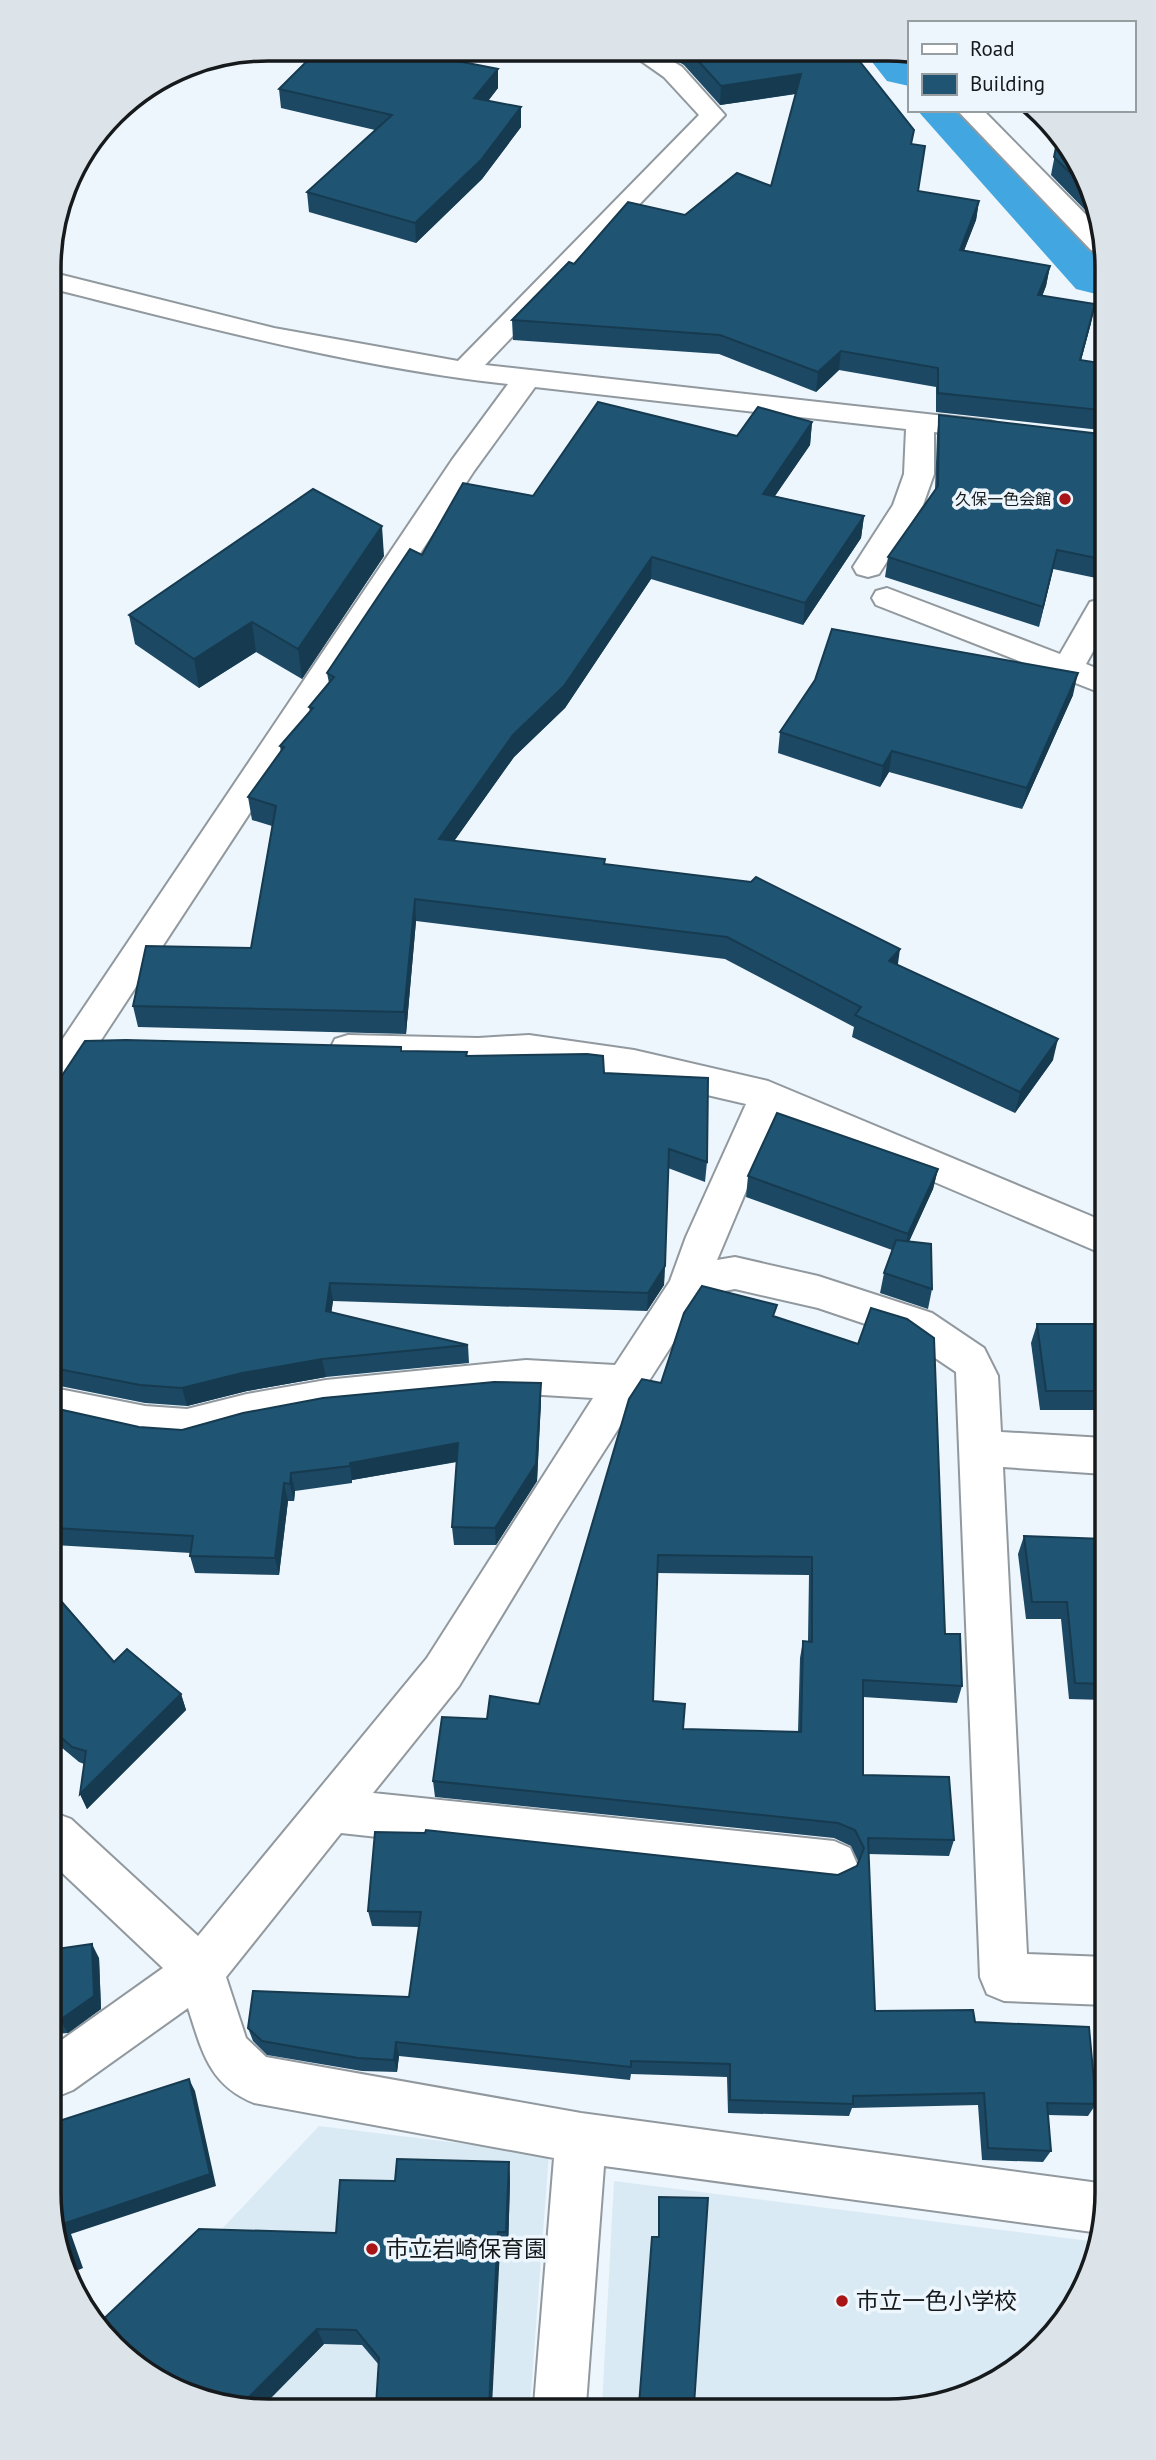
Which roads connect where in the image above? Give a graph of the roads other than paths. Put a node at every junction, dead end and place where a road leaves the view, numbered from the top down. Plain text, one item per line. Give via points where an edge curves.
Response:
1 (655, 61) edge
2 (972, 112) edge
3 (1092, 236) edge
4 (62, 283) edge
5 (464, 371) junction
6 (526, 380) junction
7 (920, 422) junction
8 (1017, 433) edge
9 (868, 567) dead end
10 (887, 598) dead end
11 (1095, 620) edge
12 (1068, 669) junction
13 (1095, 680) edge
14 (81, 1042) junction
15 (122, 1043) edge
16 (311, 1048) edge
17 (62, 1071) edge
18 (768, 1095) junction
19 (1095, 1234) edge
20 (688, 1287) junction
21 (626, 1383) junction
22 (61, 1407) edge
23 (980, 1448) junction
24 (1094, 1454) edge
25 (331, 1810) junction
26 (61, 1841) edge
27 (834, 1864) dead end
28 (200, 1971) junction
29 (1094, 1980) edge
30 (61, 2069) edge
31 (580, 2138) junction
32 (1094, 2207) edge
33 (560, 2399) edge

1 - 5 street via 673,72 713,115
2 - 3 street
4 - 5 street via 274,336
5 - 6 street
6 - 7 street
6 - 14 street via 454,478
7 - 8 street
7 - 9 street via 919,474 908,505
10 - 12 street
11 - 12 street
12 - 13 street
14 - 15 street
14 - 17 street
16 - 18 street via 529,1049 634,1064
18 - 19 street
18 - 20 street via 705,1237
20 - 21 street
20 - 23 street via 734,1273 818,1292 918,1325 970,1360 978,1376
21 - 22 street via 526,1377 470,1382 326,1397 187,1427 145,1424
21 - 25 street via 443,1672
23 - 24 street
23 - 29 street via 1003,1976
25 - 27 street
25 - 28 street
26 - 28 street
28 - 30 street
28 - 31 street via 227,2053 254,2080
31 - 32 street
31 - 33 street

